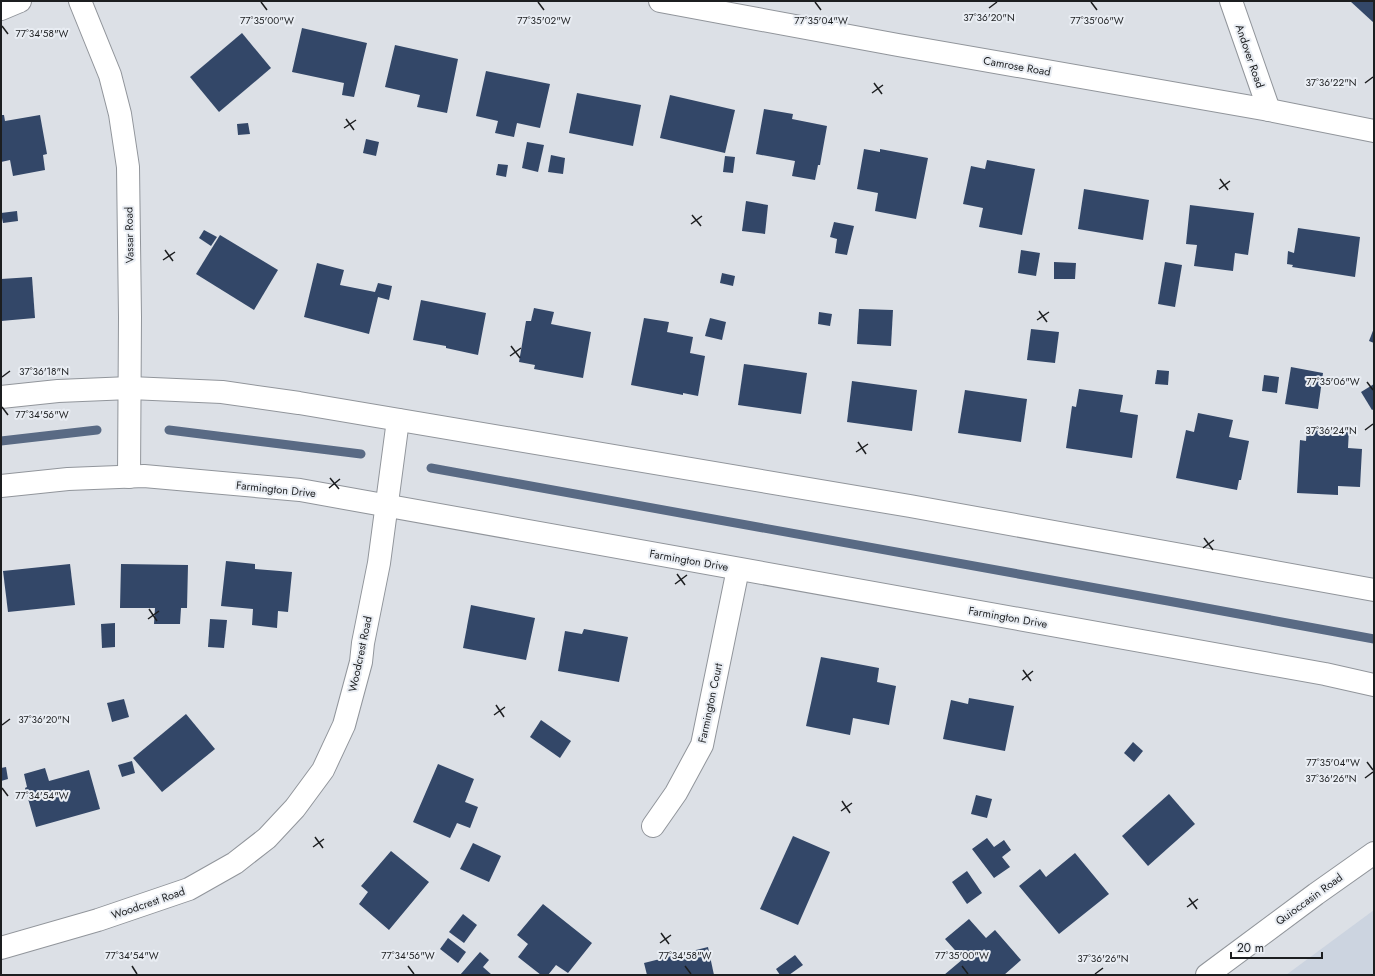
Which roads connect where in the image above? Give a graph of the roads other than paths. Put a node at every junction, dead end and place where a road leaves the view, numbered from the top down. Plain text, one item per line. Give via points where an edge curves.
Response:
1 (20, 1) edge
2 (80, 1) edge
3 (660, 1) edge
4 (1232, 1) edge
5 (1, 9) edge
6 (1269, 110) junction
7 (1374, 131) edge
8 (130, 388) junction
9 (1, 397) edge
10 (398, 420) junction
11 (130, 477) junction
12 (1, 486) edge
13 (387, 505) junction
14 (738, 569) junction
15 (1374, 590) edge
16 (1374, 685) edge
17 (653, 826) dead end
18 (1374, 853) edge
19 (1, 948) edge
20 (1207, 975) edge

1 - 5 street
2 - 8 street, Vassar Road via 110,75 120,114 128,167
3 - 6 street, Camrose Road
4 - 6 street, Andover Road
6 - 7 street, Camrose Road
8 - 9 street via 58,391
8 - 10 street via 222,392
8 - 11 street, Vassar Road
10 - 13 street, Woodcrest Road
10 - 15 street via 910,506
11 - 12 street, Farmington Drive via 68,479
11 - 13 street, Farmington Drive via 144,476 300,490
13 - 14 street, Farmington Drive
13 - 19 street, Woodcrest Road via 361,662 344,725 323,770 296,808 267,838 235,863 189,889 98,920
14 - 16 street, Farmington Drive via 1326,674
14 - 17 street, Farmington Court via 702,745 676,793
18 - 20 street, Quioccasin Road

